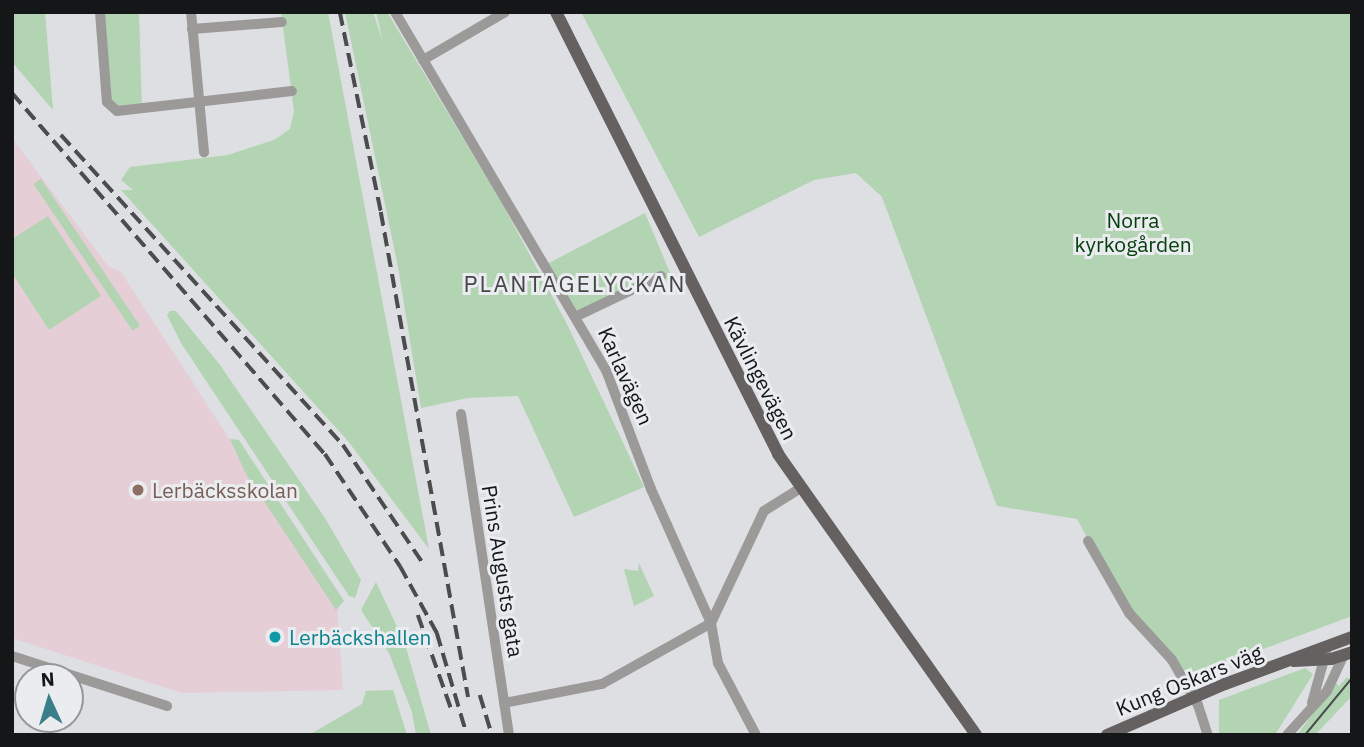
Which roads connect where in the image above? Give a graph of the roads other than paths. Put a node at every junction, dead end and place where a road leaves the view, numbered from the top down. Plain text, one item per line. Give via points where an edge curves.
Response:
1 (100, 12) edge
2 (191, 12) edge
3 (395, 12) edge
4 (505, 12) edge
5 (556, 12) edge
6 (282, 22) dead end
7 (192, 29) junction
8 (423, 60) junction
9 (292, 91) dead end
10 (199, 99) junction
11 (204, 152) dead end
12 (662, 276) dead end
13 (576, 316) junction
14 (461, 414) dead end
15 (799, 489) junction
16 (1088, 541) dead end
17 (711, 623) junction
18 (1352, 637) edge
19 (1331, 645) junction
20 (1348, 654) edge
21 (12, 656) edge
22 (1324, 660) junction
23 (1286, 661) junction
24 (1190, 698) junction
25 (504, 703) junction
26 (1312, 703) junction
27 (167, 706) dead end
28 (509, 735) edge
29 (756, 735) edge
30 (976, 735) edge
31 (1107, 735) edge
32 (1208, 735) edge
33 (1287, 735) edge

1 - 10 street via 111,108 142,110 188,105
2 - 7 street
3 - 8 street, Karlavägen
4 - 8 street
5 - 15 main road, Kävlingevägen
6 - 7 street
7 - 10 street
8 - 13 street, Karlavägen
9 - 10 street
10 - 11 street
12 - 13 street
13 - 17 street, Karlavägen via 606,370 656,501
14 - 25 street, Prins Augusts gata
15 - 17 street via 764,511
15 - 30 main road, Kävlingevägen
16 - 24 street via 1129,613 1172,660
17 - 25 street via 601,684
17 - 29 street, Karlavägen via 718,663
18 - 19 main road, Kung Oskars väg
19 - 22 street
19 - 23 main road, Kung Oskars väg
20 - 22 main road, Kung Oskars väg
20 - 26 street via 1326,691
21 - 27 street
22 - 23 main road, Kung Oskars väg
22 - 26 street
23 - 24 main road, Kung Oskars väg
24 - 31 main road, Kung Oskars väg
24 - 32 street via 1198,705
25 - 28 street, Prins Augusts gata
26 - 33 street

